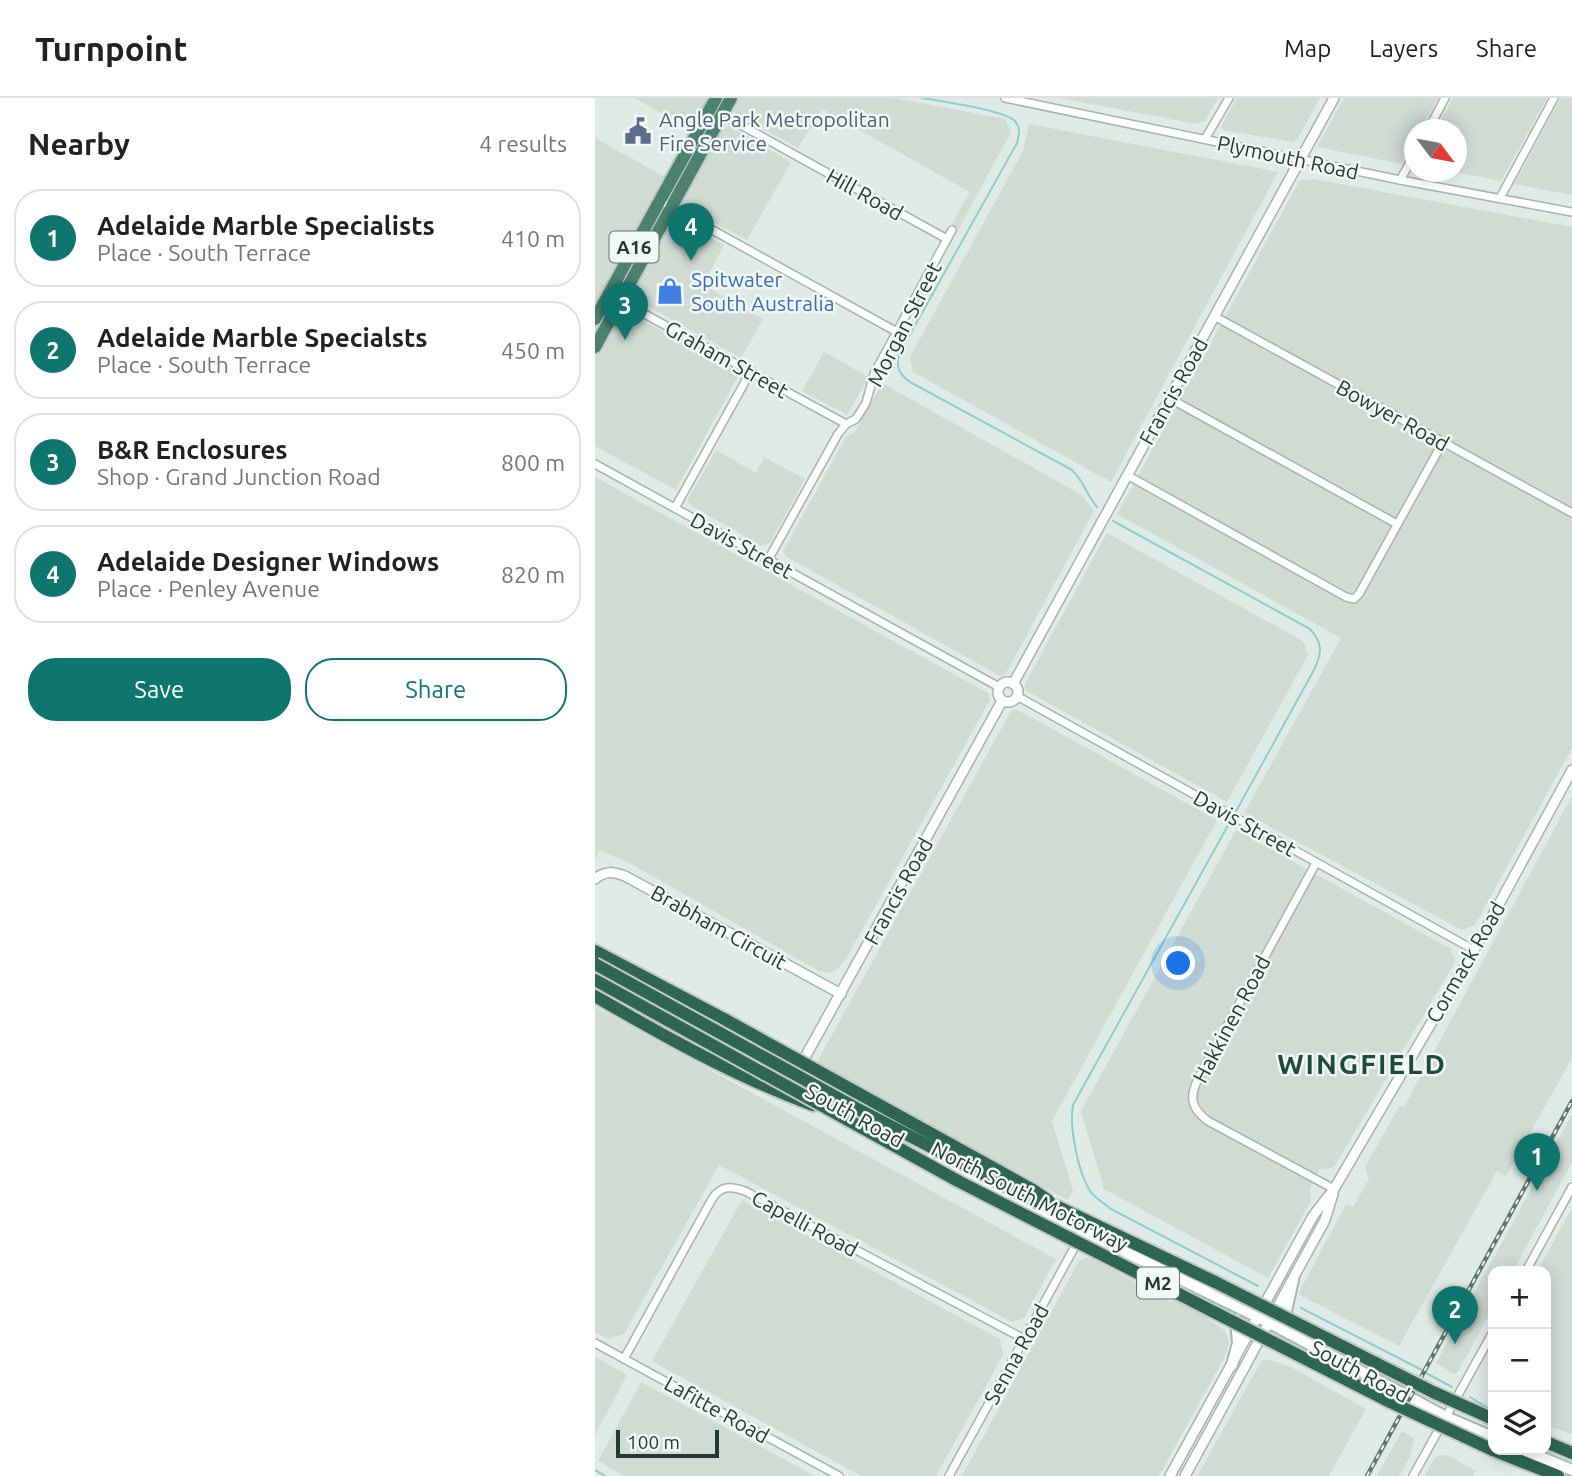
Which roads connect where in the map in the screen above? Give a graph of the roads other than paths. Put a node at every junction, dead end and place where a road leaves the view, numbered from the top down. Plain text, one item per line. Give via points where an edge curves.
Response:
1 (731, 98) edge
2 (1005, 98) edge
3 (1229, 98) edge
4 (1334, 98) edge
5 (1445, 98) edge
6 (1554, 98) edge
7 (716, 107) edge
8 (1434, 119) edge
9 (1205, 139) junction
10 (1300, 159) junction
11 (1404, 173) edge
12 (1400, 180) junction
13 (1500, 198) junction
14 (666, 204) junction
15 (1572, 212) edge
16 (952, 230) dead end
17 (947, 239) junction
18 (615, 297) junction
19 (1214, 316) junction
20 (595, 319) edge
21 (897, 332) junction
22 (595, 347) edge
23 (751, 371) junction
24 (1169, 398) junction
25 (846, 424) junction
26 (1443, 442) junction
27 (595, 464) edge
28 (1127, 475) junction
29 (675, 508) junction
30 (1572, 513) edge
31 (1397, 524) junction
32 (768, 560) junction
33 (1013, 684) junction
34 (999, 687) junction
35 (1017, 696) junction
36 (1002, 701) junction
37 (1572, 770) edge
38 (1316, 863) junction
39 (595, 879) edge
40 (1474, 950) junction
41 (595, 951) edge
42 (595, 964) edge
43 (595, 980) edge
44 (841, 994) junction
45 (595, 996) edge
46 (792, 1080) junction
47 (826, 1110) junction
48 (1572, 1188) edge
49 (1335, 1189) junction
50 (1058, 1207) junction
51 (1083, 1231) junction
52 (1529, 1266) edge
53 (1293, 1280) junction
54 (1233, 1305) junction
55 (1258, 1317) junction
56 (1270, 1323) junction
57 (1291, 1334) junction
58 (1024, 1339) junction
59 (1488, 1341) edge
60 (595, 1343) edge
61 (624, 1359) junction
62 (1232, 1365) junction
63 (1205, 1413) junction
64 (1446, 1417) junction
65 (1488, 1417) edge
66 (1217, 1419) junction
67 (1488, 1435) edge
68 (1551, 1444) edge
69 (1572, 1453) edge
70 (1537, 1455) edge
71 (1572, 1469) edge
72 (839, 1476) edge
73 (949, 1476) edge
74 (1170, 1476) edge
75 (1185, 1476) edge
76 (1413, 1476) edge
77 (1558, 1476) edge

1 - 7 highway, A16
2 - 9 street, Plymouth Road
3 - 9 street
4 - 10 street, Francis Road
5 - 8 street
6 - 13 street
7 - 14 highway, A16
7 - 17 street, Hill Road
9 - 10 street, Plymouth Road
10 - 12 street, Plymouth Road
10 - 19 street, Francis Road
11 - 12 street
12 - 13 street, Plymouth Road
13 - 15 street, Plymouth Road
14 - 18 highway, A16
14 - 21 street
16 - 17 street, Morgan Street
17 - 21 street, Morgan Street
18 - 20 highway, A16
18 - 22 highway, A16
18 - 23 street, Graham Street
19 - 24 street, Francis Road
19 - 26 street, Bowyer Road
21 - 25 street, Morgan Street via 874,374 866,403 856,419
23 - 25 street, Graham Street
23 - 29 street
24 - 28 street, Francis Road
24 - 31 street
25 - 32 street, Morgan Street
26 - 30 street, Bowyer Road
26 - 31 street
27 - 29 street, Davis Street
28 - 31 street via 1354,599
28 - 33 street, Francis Road
29 - 32 street, Davis Street
32 - 34 street, Davis Street
33 - 34 street
33 - 35 street
34 - 36 street
35 - 36 street
35 - 38 street, Davis Street
36 - 44 street, Francis Road
37 - 40 street, Cormack Road
38 - 40 street, Davis Street
38 - 49 street, Hakkinen Road via 1196,1081 1192,1100 1208,1121
39 - 44 street, Brabham Circuit via 611,872 625,876
40 - 49 street, Cormack Road
41 - 50 highway, bridge
42 - 50 highway, North South Motorway / M2, bridge via 867,1114 1035,1201
43 - 46 main road, South Road via 612,980
43 - 47 highway, North South Motorway / M2, bridge
44 - 46 street, Francis Road
45 - 47 highway, bridge via 698,1053
46 - 51 main road, South Road via 939,1161
47 - 77 highway, North South Motorway / M2, bridge via 1386,1400
48 - 52 street
49 - 53 street, Cormack Road via 1325,1220
49 - 55 street, Cormack Road via 1313,1216
50 - 65 highway, North South Motorway / M2, bridge
51 - 54 main road, South Road
51 - 58 street, Senna Road
53 - 56 street, Cormack Road
53 - 57 main road via 1286,1311
54 - 55 main road, South Road
54 - 62 main road via 1238,1343
55 - 56 main road, South Road
55 - 62 street, Cormack Road
56 - 57 main road, South Road
56 - 66 street, Cormack Road
57 - 64 main road, South Road
58 - 61 street, Capelli Road via 745,1191 725,1187 712,1199
58 - 73 street, Senna Road
59 - 64 street
60 - 61 street, Lafitte Road
61 - 72 street, Lafitte Road
62 - 63 street, Cormack Road
63 - 66 street
63 - 74 street, Cormack Road
64 - 67 main road, South Road
64 - 76 street
66 - 75 street, Cormack Road
68 - 69 highway
70 - 71 main road

